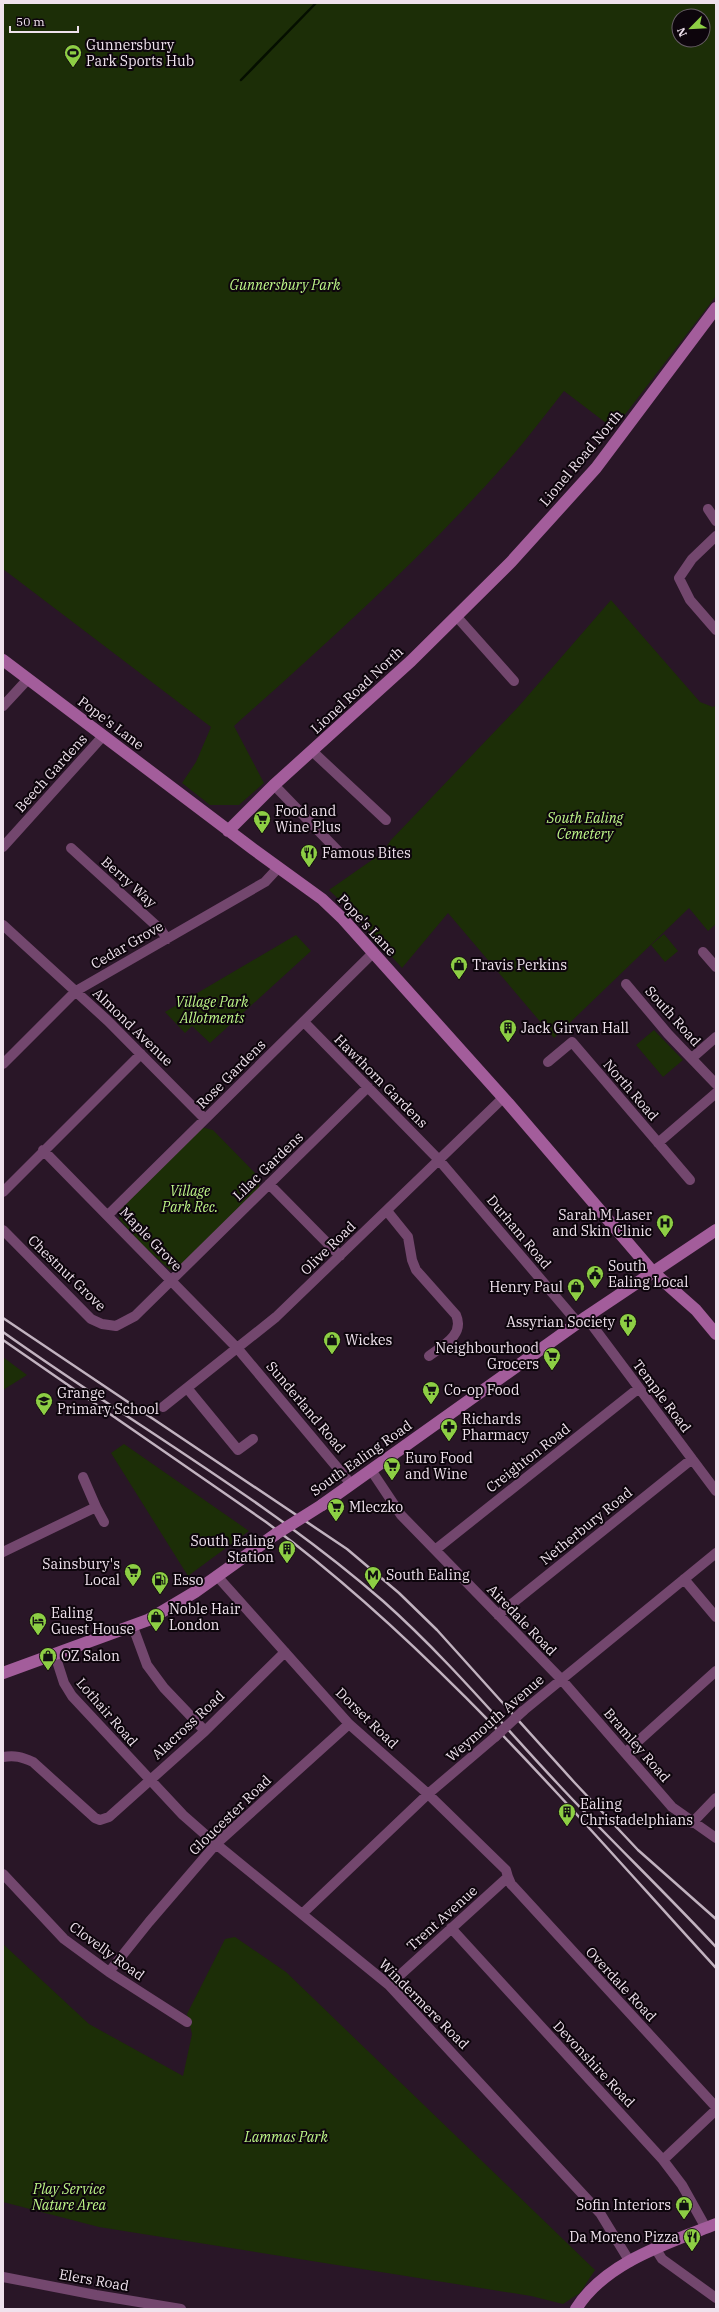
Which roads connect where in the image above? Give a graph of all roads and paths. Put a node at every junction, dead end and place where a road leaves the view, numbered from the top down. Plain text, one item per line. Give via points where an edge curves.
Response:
1 (716, 308) edge
2 (708, 509) dead end
3 (716, 521) edge
4 (716, 536) edge
5 (457, 617) junction
6 (716, 630) edge
7 (3, 660) edge
8 (28, 679) junction
9 (514, 681) dead end
10 (3, 706) edge
11 (103, 736) junction
12 (312, 751) junction
13 (274, 785) junction
14 (386, 820) dead end
15 (228, 831) junction
16 (3, 847) edge
17 (71, 848) dead end
18 (338, 851) dead end
19 (278, 868) junction
20 (3, 924) edge
21 (167, 939) junction
22 (703, 952) dead end
23 (373, 953) junction
24 (716, 967) edge
25 (626, 984) dead end
26 (76, 991) junction
27 (304, 1022) junction
28 (716, 1037) edge
29 (141, 1054) junction
30 (692, 1058) junction
31 (4, 1062) edge
32 (548, 1062) dead end
33 (716, 1084) edge
34 (368, 1087) junction
35 (716, 1093) edge
36 (503, 1098) junction
37 (205, 1119) junction
38 (658, 1143) junction
39 (43, 1150) junction
40 (439, 1160) junction
41 (690, 1180) dead end
42 (270, 1184) junction
43 (3, 1192) edge
44 (387, 1211) junction
45 (108, 1215) junction
46 (3, 1230) edge
47 (716, 1230) edge
48 (340, 1256) junction
49 (652, 1271) junction
50 (171, 1281) junction
51 (582, 1320) junction
52 (716, 1334) edge
53 (238, 1348) junction
54 (428, 1356) dead end
55 (187, 1388) junction
56 (639, 1388) junction
57 (164, 1407) dead end
58 (253, 1438) dead end
59 (692, 1459) junction
60 (371, 1470) junction
61 (83, 1477) dead end
62 (351, 1484) junction
63 (716, 1491) edge
64 (96, 1507) junction
65 (104, 1522) dead end
66 (435, 1550) junction
67 (3, 1552) edge
68 (716, 1553) edge
69 (217, 1576) junction
70 (684, 1579) junction
71 (498, 1615) junction
72 (716, 1617) edge
73 (133, 1627) junction
74 (285, 1652) junction
75 (55, 1655) junction
76 (716, 1671) edge
77 (3, 1673) edge
78 (561, 1680) junction
79 (349, 1724) junction
80 (205, 1731) junction
81 (625, 1753) junction
82 (3, 1757) edge
83 (150, 1780) junction
84 (428, 1794) junction
85 (716, 1798) edge
86 (692, 1823) junction
87 (716, 1838) edge
88 (216, 1844) junction
89 (3, 1874) edge
90 (507, 1874) junction
91 (302, 1914) junction
92 (451, 1928) junction
93 (109, 1972) junction
94 (389, 1985) junction
95 (187, 2022) dead end
96 (716, 2109) edge
97 (663, 2160) junction
98 (711, 2226) edge
99 (656, 2248) junction
100 (630, 2262) junction
101 (3, 2277) edge
102 (716, 2298) edge
103 (181, 2309) edge
104 (576, 2309) edge

1 - 5 main road, Lionel Road North via 596,468
2 - 3 street
4 - 6 street via 692,559 679,578 690,600
5 - 9 street
5 - 12 main road, Lionel Road North
7 - 8 main road, Pope's Lane
8 - 10 street
8 - 11 main road, Pope's Lane
11 - 15 main road, Pope's Lane
11 - 16 street, Beech Gardens
12 - 13 main road, Lionel Road North
12 - 14 street, Lionel Road North
13 - 15 main road, Lionel Road North
13 - 18 street
15 - 19 main road, Pope's Lane
17 - 21 street, Berry Way via 161,930
19 - 21 street, Cedar Grove via 266,882
19 - 23 main road, Pope's Lane via 322,899
20 - 26 street, Almond Avenue
21 - 26 street, Cedar Grove
22 - 24 street
23 - 27 street, Rose Gardens
23 - 36 main road, Pope's Lane
25 - 30 street, South Road
26 - 29 street, Almond Avenue
26 - 31 street, Cedar Grove
27 - 34 street, Hawthorn Gardens
27 - 37 street, Rose Gardens
28 - 30 street
29 - 37 street, Almond Avenue
29 - 39 street
30 - 33 street, South Road
32 - 38 street, North Road via 572,1042
34 - 40 street, Hawthorn Gardens
34 - 42 street, Lilac Gardens
35 - 38 street
36 - 40 street, Olive Road
36 - 49 main road, Pope's Lane
37 - 45 street, Rose Gardens
38 - 41 street, North Road
39 - 43 street
39 - 45 street, Maple Grove
40 - 44 street, Olive Road
40 - 51 street, Durham Road
42 - 48 street
42 - 50 street, Lilac Gardens
44 - 48 street, Olive Road
44 - 54 street via 408,1237 416,1270 460,1322 453,1338
45 - 50 street, Maple Grove
46 - 50 street, Chestnut Grove via 91,1319 102,1324 116,1326 129,1320
47 - 49 main road, South Ealing Road
48 - 53 street, Olive Road via 276,1317
49 - 51 main road, South Ealing Road
49 - 52 main road, Pope's Lane via 696,1310
50 - 53 street, Maple Grove
51 - 56 street, Temple Road
51 - 60 main road, South Ealing Road
53 - 55 street, Olive Road
53 - 62 street, Sunderland Road
55 - 57 street, Olive Road
55 - 58 street via 238,1450
56 - 59 street, Temple Road
56 - 66 street, Creighton Road
59 - 63 street, Temple Road
59 - 71 street, Netherbury Road
60 - 62 main road, South Ealing Road
60 - 66 street, Airedale Road via 401,1515
61 - 64 street
62 - 69 main road, South Ealing Road, bridge
64 - 65 street
64 - 67 street
66 - 71 street, Airedale Road
68 - 70 street, Weymouth Avenue
69 - 73 main road, South Ealing Road via 172,1607
69 - 74 street, Dorset Road
70 - 72 street
70 - 78 street, Weymouth Avenue
71 - 78 street, Airedale Road
73 - 75 main road, South Ealing Road
73 - 80 street via 147,1665 164,1688
74 - 79 street, Dorset Road
74 - 80 street, Alacross Road
75 - 77 main road, South Ealing Road
75 - 83 street, Lothair Road via 64,1684 72,1696
76 - 81 street
78 - 81 street, Bramley Road
78 - 84 street, Weymouth Avenue, bridge
79 - 84 street, Dorset Road
79 - 88 street, Gloucester Road
80 - 83 street, Alacross Road
81 - 86 street, Bramley Road via 672,1807
82 - 83 street, Alacross Road via 21,1756 33,1762 100,1820 109,1817
83 - 88 street, Windermere Road
84 - 90 street, Dorset Road
84 - 91 street, Weymouth Avenue
85 - 86 street
86 - 87 street, Bramley Road
88 - 91 street, Windermere Road
88 - 93 street, Gloucester Road via 148,1922
89 - 93 street, Clovelly Road via 64,1939
90 - 92 street, Trent Avenue
90 - 96 street, Overdale Road via 511,1884
91 - 94 street, Windermere Road
92 - 94 street, Trent Avenue
92 - 97 street, Devonshire Road
93 - 95 street, Clovelly Road
94 - 100 street, Windermere Road via 600,2213
96 - 97 street
97 - 98 street, Devonshire Road
98 - 99 main road
99 - 100 main road
99 - 102 street via 662,2259
100 - 104 main road via 600,2281
101 - 103 street, Elers Road

